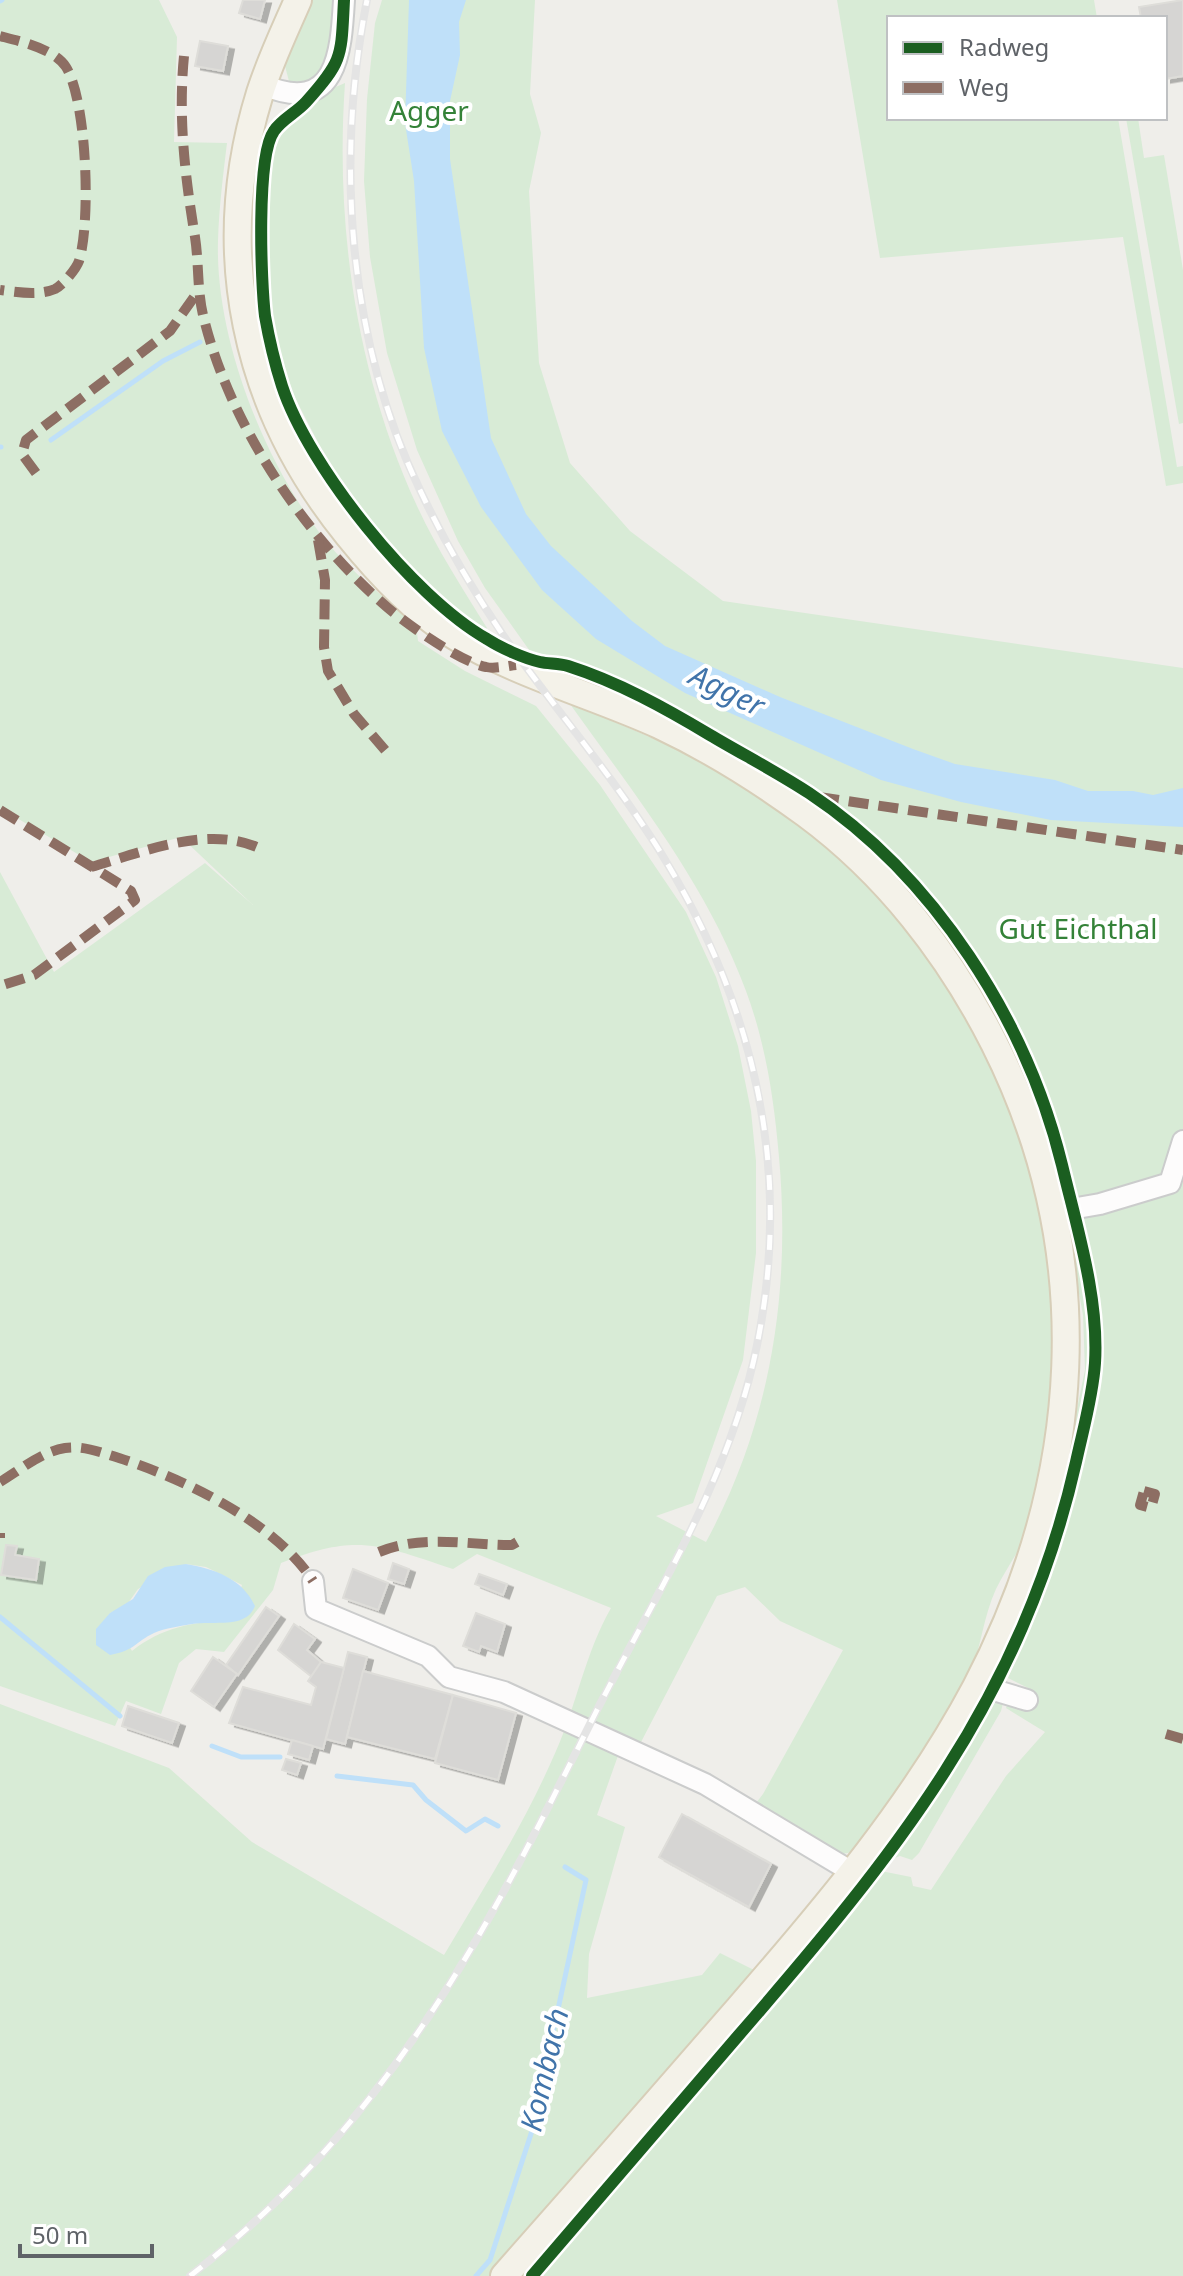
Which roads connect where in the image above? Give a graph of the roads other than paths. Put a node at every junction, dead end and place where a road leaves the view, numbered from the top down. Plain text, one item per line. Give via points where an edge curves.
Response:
1 (298, 0) edge
2 (344, 0) edge
3 (263, 85) junction
4 (1183, 1141) edge
5 (1054, 1212) junction
6 (313, 1581) dead end
7 (977, 1685) junction
8 (1027, 1700) dead end
9 (852, 1872) junction
10 (504, 2276) edge

1 - 3 main road
2 - 3 street via 341,52 334,70 315,89 279,92
3 - 5 main road via 245,165 238,240 241,297 266,401 288,449 325,507 371,563 451,634 664,727 800,810 845,844 911,914 970,996 1017,1088
4 - 5 street via 1170,1183
5 - 7 main road via 1066,1338 1057,1459 1032,1561
6 - 9 street via 316,1609 428,1656 449,1677 504,1692 705,1784
7 - 8 street
7 - 9 main road via 918,1782
9 - 10 main road

